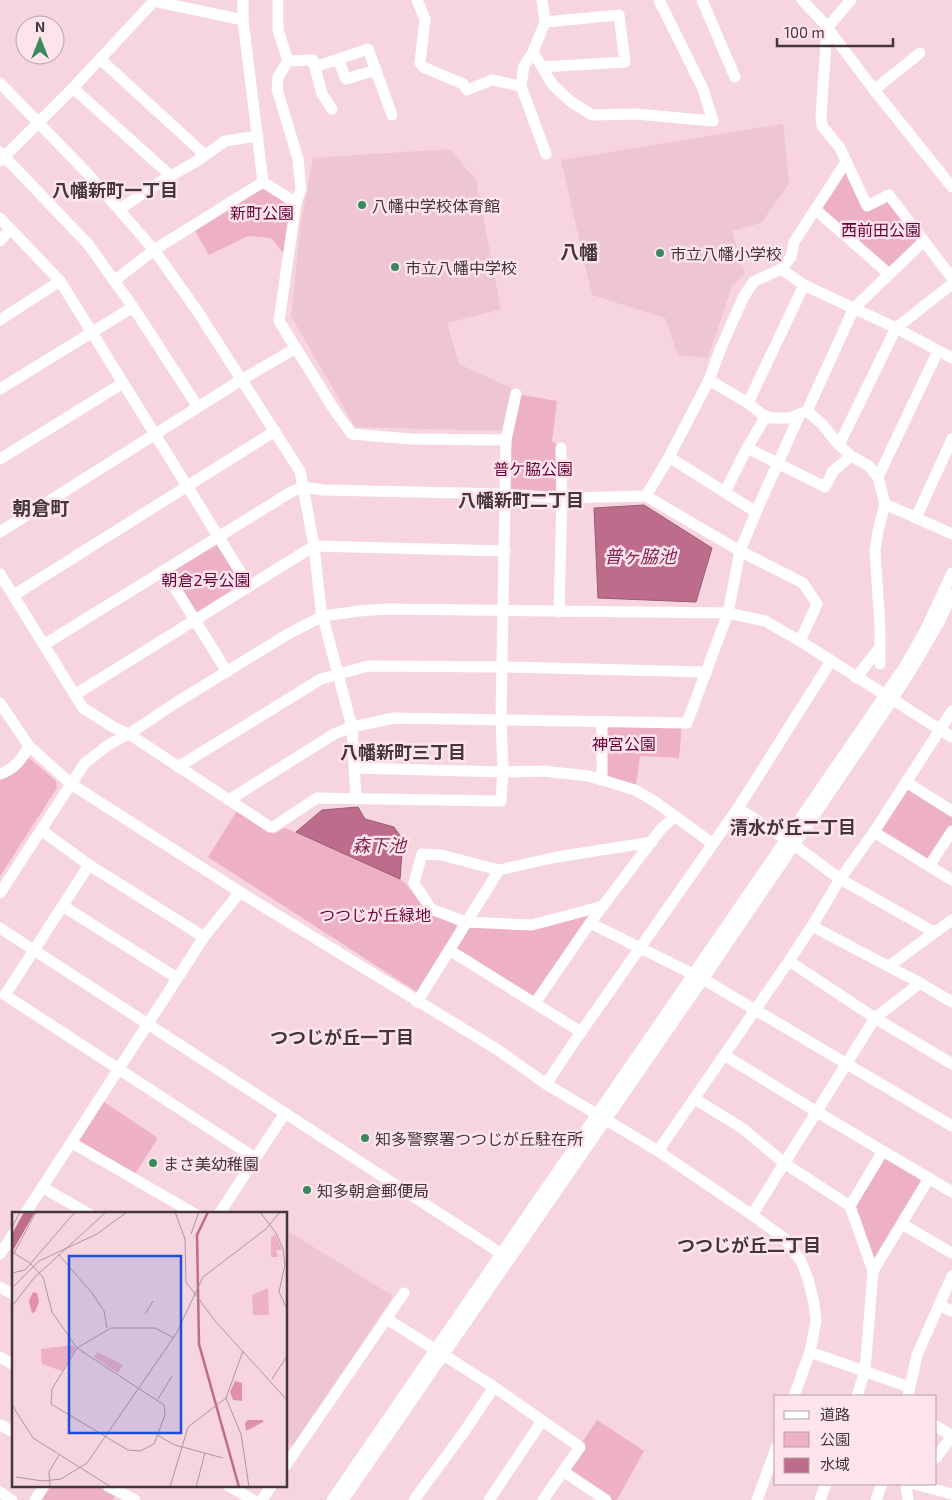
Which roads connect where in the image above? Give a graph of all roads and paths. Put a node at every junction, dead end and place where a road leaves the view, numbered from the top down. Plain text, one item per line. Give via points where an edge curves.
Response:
1 (243, 0) edge
2 (278, 0) edge
3 (416, 0) edge
4 (542, 0) edge
5 (659, 0) edge
6 (702, 0) edge
7 (802, 0) edge
8 (851, 0) edge
9 (243, 20) junction
10 (545, 22) junction
11 (827, 28) junction
12 (533, 52) junction
13 (920, 53) dead end
14 (100, 59) junction
15 (338, 59) junction
16 (288, 61) junction
17 (315, 67) junction
18 (542, 67) junction
19 (376, 70) junction
20 (735, 77) dead end
21 (0, 83) edge
22 (521, 86) junction
23 (73, 88) junction
24 (874, 90) junction
25 (332, 109) dead end
26 (392, 115) dead end
27 (38, 122) junction
28 (258, 136) junction
29 (546, 154) dead end
30 (206, 155) junction
31 (2, 157) edge
32 (846, 162) junction
33 (171, 176) junction
34 (263, 182) junction
35 (952, 187) edge
36 (296, 203) junction
37 (815, 209) junction
38 (120, 210) junction
39 (0, 218) edge
40 (10, 229) junction
41 (0, 240) edge
42 (924, 241) junction
43 (154, 250) junction
44 (781, 269) junction
45 (889, 274) junction
46 (952, 278) edge
47 (114, 281) junction
48 (60, 282) junction
49 (952, 284) edge
50 (804, 285) junction
51 (133, 307) junction
52 (854, 308) junction
53 (0, 320) edge
54 (896, 328) junction
55 (91, 333) junction
56 (296, 348) junction
57 (938, 350) junction
58 (952, 358) edge
59 (242, 380) junction
60 (709, 380) junction
61 (123, 383) junction
62 (0, 389) edge
63 (516, 394) dead end
64 (748, 403) junction
65 (198, 408) junction
66 (804, 412) junction
67 (766, 416) junction
68 (275, 431) junction
69 (155, 435) junction
70 (952, 439) edge
71 (506, 440) junction
72 (839, 445) junction
73 (561, 448) dead end
74 (747, 448) junction
75 (670, 456) junction
76 (851, 456) junction
77 (0, 459) edge
78 (778, 464) junction
79 (878, 477) junction
80 (187, 487) junction
81 (303, 487) junction
82 (725, 492) junction
83 (506, 494) junction
84 (646, 496) junction
85 (562, 498) junction
86 (885, 504) junction
87 (756, 514) junction
88 (916, 518) junction
89 (0, 532) edge
90 (952, 534) edge
91 (219, 536) junction
92 (314, 546) junction
93 (505, 551) junction
94 (740, 551) junction
95 (164, 570) junction
96 (952, 573) edge
97 (0, 574) edge
98 (249, 586) junction
99 (14, 595) junction
100 (952, 595) edge
101 (504, 611) junction
102 (559, 612) junction
103 (728, 614) junction
104 (323, 616) junction
105 (195, 620) junction
106 (800, 641) junction
107 (45, 644) junction
108 (831, 661) junction
109 (503, 667) junction
110 (227, 672) junction
111 (708, 672) junction
112 (338, 675) junction
113 (856, 678) junction
114 (76, 694) junction
115 (889, 697) junction
116 (0, 703) edge
117 (952, 711) edge
118 (501, 720) junction
119 (602, 721) junction
120 (352, 728) junction
121 (941, 730) junction
122 (129, 734) junction
123 (952, 737) edge
124 (30, 746) junction
125 (178, 767) junction
126 (354, 768) junction
127 (503, 772) junction
128 (0, 774) edge
129 (602, 780) junction
130 (906, 782) junction
131 (70, 784) junction
132 (356, 799) junction
133 (229, 800) junction
134 (738, 808) junction
135 (952, 811) edge
136 (675, 816) junction
137 (41, 830) junction
138 (952, 831) edge
139 (874, 832) junction
140 (652, 842) junction
141 (790, 842) junction
142 (713, 844) junction
143 (89, 865) junction
144 (930, 866) junction
145 (499, 870) junction
146 (840, 879) junction
147 (952, 880) edge
148 (240, 892) junction
149 (0, 893) edge
150 (63, 906) junction
151 (603, 906) junction
152 (952, 920) edge
153 (466, 922) junction
154 (590, 923) junction
155 (812, 926) junction
156 (0, 928) edge
157 (934, 932) junction
158 (204, 937) junction
159 (639, 948) junction
160 (35, 950) junction
161 (449, 950) junction
162 (789, 960) junction
163 (889, 966) junction
164 (698, 976) junction
165 (177, 978) junction
166 (920, 983) junction
167 (416, 1002) junction
168 (952, 1002) edge
169 (535, 1003) junction
170 (754, 1010) junction
171 (875, 1018) junction
172 (148, 1024) junction
173 (581, 1032) junction
174 (724, 1055) junction
175 (847, 1064) junction
176 (952, 1064) edge
177 (118, 1070) junction
178 (546, 1084) junction
179 (695, 1099) junction
180 (817, 1112) junction
181 (285, 1113) junction
182 (601, 1117) junction
183 (952, 1126) edge
184 (72, 1144) junction
185 (658, 1151) junction
186 (883, 1151) junction
187 (255, 1158) junction
188 (784, 1162) junction
189 (929, 1178) junction
190 (42, 1187) junction
191 (952, 1192) edge
192 (850, 1206) junction
193 (26, 1212) edge
194 (86, 1212) edge
195 (191, 1212) edge
196 (220, 1212) edge
197 (752, 1215) junction
198 (902, 1224) junction
199 (12, 1237) edge
200 (952, 1253) edge
201 (0, 1254) edge
202 (505, 1256) junction
203 (872, 1271) junction
204 (952, 1276) edge
205 (0, 1287) edge
206 (404, 1293) dead end
207 (12, 1294) edge
208 (939, 1304) junction
209 (952, 1311) edge
210 (387, 1319) junction
211 (439, 1352) junction
212 (810, 1352) junction
213 (0, 1357) edge
214 (12, 1364) edge
215 (865, 1371) junction
216 (494, 1387) junction
217 (908, 1391) edge
218 (794, 1395) edge
219 (857, 1395) edge
220 (542, 1421) junction
221 (0, 1425) edge
222 (937, 1427) edge
223 (12, 1431) edge
224 (952, 1436) edge
225 (290, 1451) edge
226 (774, 1453) edge
227 (937, 1457) edge
228 (563, 1471) junction
229 (826, 1485) edge
230 (882, 1485) edge
231 (906, 1485) edge
232 (922, 1485) edge
233 (43, 1488) edge
234 (232, 1488) edge
235 (270, 1488) edge
236 (0, 1492) edge
237 (114, 1493) edge
238 (952, 1497) edge
239 (12, 1500) edge
240 (35, 1500) edge
241 (135, 1500) edge
242 (253, 1500) edge
243 (262, 1500) edge
244 (332, 1500) edge
245 (343, 1500) edge
246 (414, 1500) edge
247 (489, 1500) edge
248 (543, 1500) edge
249 (606, 1500) edge
250 (757, 1500) edge
251 (820, 1500) edge
252 (876, 1500) edge
253 (908, 1500) edge

1 - 9 street
2 - 16 street via 278,30
3 - 22 street via 425,19 420,63 423,68 463,84 467,90 492,80
4 - 10 street
5 - 18 street via 703,89 713,121 636,114 592,115 552,84
6 - 20 street
7 - 11 street
8 - 11 street
9 - 14 street via 154,1
9 - 28 street
10 - 12 street
10 - 18 street via 619,15 625,62
11 - 24 street
11 - 32 street via 822,126 840,148
12 - 18 street
12 - 22 street via 524,66
13 - 24 street
14 - 23 street
14 - 30 street
15 - 17 street
15 - 19 street via 346,79
15 - 19 street via 368,49
16 - 17 street via 313,60
16 - 36 street via 278,77 277,88 298,159 301,189
17 - 25 street via 322,94
19 - 26 street
21 - 27 street
22 - 29 street
23 - 27 street
23 - 33 street
24 - 35 street
27 - 31 street
27 - 38 street
28 - 30 street via 225,141
28 - 34 street
30 - 33 street
31 - 47 street via 88,244
32 - 37 street
32 - 42 street via 867,206 889,195
33 - 38 street
34 - 36 street
34 - 43 street
36 - 56 street via 279,321
37 - 44 street via 794,242 791,257
37 - 45 street
38 - 43 street
39 - 40 street
40 - 41 street
40 - 48 street
42 - 45 street
42 - 46 street
43 - 47 street
43 - 59 street
44 - 50 street
44 - 60 street via 753,282 742,298
45 - 52 street
47 - 51 street
48 - 53 street
48 - 55 street
49 - 54 street
50 - 52 street
50 - 64 street
51 - 55 street
51 - 65 street
52 - 54 street
52 - 66 street
54 - 57 street
54 - 72 street
55 - 61 street
55 - 62 street
56 - 59 street
56 - 71 street via 352,434 411,439
57 - 58 street
57 - 79 street
59 - 65 street
59 - 68 street
60 - 64 street
60 - 75 street
61 - 69 street
61 - 77 street
63 - 71 street
64 - 67 street
65 - 69 street
66 - 67 street via 790,418
66 - 72 street via 823,425
66 - 78 street
67 - 74 street
68 - 80 street
68 - 81 street via 300,471
69 - 80 street
69 - 89 street
70 - 88 street
71 - 83 street
72 - 76 street
73 - 85 street
74 - 78 street
74 - 82 street
75 - 82 street
75 - 84 street
76 - 78 street via 833,471 825,487
76 - 79 street via 869,466
78 - 87 street
79 - 86 street
80 - 91 street
80 - 99 street
81 - 83 street
81 - 91 street
81 - 92 street
82 - 87 street
83 - 85 street
83 - 93 street
84 - 85 street
84 - 94 street
85 - 102 street
86 - 88 street
86 - 113 street via 875,551 880,664 877,651
87 - 94 street
88 - 90 street
91 - 95 street
91 - 98 street
92 - 93 street
92 - 98 street
92 - 104 street
93 - 101 street
94 - 103 street
94 - 106 street via 803,583 817,604
95 - 105 street
95 - 107 street
96 - 115 street
97 - 99 street
98 - 105 street
99 - 107 street
100 - 115 street via 926,646
101 - 102 street
101 - 104 street via 385,609
101 - 109 street
102 - 103 street
103 - 106 street via 765,621
103 - 111 street
104 - 110 street
104 - 112 street
105 - 110 street
105 - 114 street
106 - 108 street
107 - 114 street
108 - 113 street
108 - 134 street
109 - 111 street
109 - 112 street via 368,666
109 - 118 street
110 - 122 street
111 - 119 street via 687,723
112 - 120 street
112 - 125 street via 321,679
113 - 115 street
114 - 122 street via 83,708
115 - 121 street
115 - 141 street
116 - 124 street
117 - 121 street
118 - 119 street
118 - 120 street via 394,718
118 - 127 street
119 - 129 street
120 - 126 street
120 - 133 street via 334,734
121 - 123 street
121 - 130 street
122 - 125 street
122 - 131 street via 85,762
124 - 128 street via 20,762
124 - 131 street
125 - 133 street
126 - 127 street
126 - 132 street
127 - 129 street via 543,771
127 - 132 street via 501,801
129 - 136 street via 635,790
130 - 135 street
130 - 139 street
131 - 137 street
131 - 148 street
132 - 133 street via 317,798 273,827
134 - 141 street
134 - 142 street
136 - 140 street
136 - 142 street
137 - 143 street
137 - 149 street
138 - 144 street
139 - 144 street
139 - 146 street
140 - 145 street
140 - 151 street
141 - 146 street
141 - 164 street
142 - 159 street
143 - 150 street
143 - 158 street
144 - 147 street
145 - 153 street
145 - 153 street via 441,855 422,854 414,883 431,909
146 - 155 street
146 - 157 street
148 - 158 street
148 - 167 street
150 - 160 street
150 - 165 street
151 - 153 street via 532,925
151 - 154 street
152 - 157 street
153 - 161 street
154 - 159 street
154 - 169 street
155 - 162 street
155 - 163 street
156 - 160 street
157 - 163 street
158 - 165 street
159 - 164 street
159 - 173 street
160 - 172 street
160 - 177 street via 5,995
161 - 167 street
161 - 169 street
162 - 170 street
162 - 171 street
163 - 166 street
164 - 170 street
164 - 182 street
165 - 172 street
166 - 168 street
166 - 171 street
167 - 178 street via 498,1050
169 - 173 street
170 - 174 street
170 - 175 street
171 - 175 street
171 - 176 street
172 - 177 street
172 - 181 street
173 - 178 street
174 - 179 street
174 - 180 street
175 - 180 street
175 - 183 street
177 - 184 street
177 - 187 street
178 - 182 street
179 - 185 street
179 - 188 street via 742,1128
180 - 186 street
180 - 188 street
181 - 187 street
181 - 202 street
182 - 185 street
182 - 202 street
184 - 190 street
184 - 195 street
185 - 197 street
186 - 189 street
186 - 192 street
187 - 196 street
188 - 192 street
188 - 197 street
189 - 191 street
189 - 198 street
190 - 193 street
190 - 194 street
192 - 203 street
197 - 212 street via 784,1238 801,1260 816,1321
198 - 200 street
198 - 203 street
199 - 201 street
202 - 211 street
203 - 215 street
204 - 208 street
205 - 207 street
206 - 210 street
208 - 209 street
208 - 217 street via 917,1355
210 - 211 street
210 - 225 street
211 - 216 street
211 - 244 street
211 - 245 street
212 - 215 street
212 - 218 street
213 - 214 street
215 - 217 street
215 - 219 street
216 - 220 street
216 - 246 street
220 - 228 street via 580,1447
220 - 247 street
221 - 223 street
222 - 224 street
224 - 227 street
226 - 250 street
228 - 248 street
228 - 249 street
229 - 251 street
230 - 252 street
231 - 253 street
232 - 238 street
233 - 240 street
234 - 242 street
235 - 243 street
236 - 239 street
237 - 241 street

